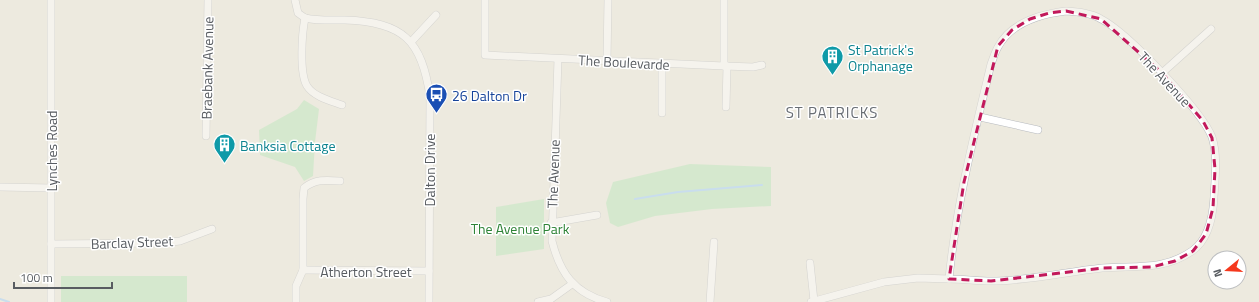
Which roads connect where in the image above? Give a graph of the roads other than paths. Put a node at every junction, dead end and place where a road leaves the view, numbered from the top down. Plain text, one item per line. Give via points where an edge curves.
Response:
1 (51, 0) edge
2 (208, 0) edge
3 (295, 0) edge
4 (485, 0) edge
5 (608, 0) edge
6 (724, 0) edge
7 (436, 15) dead end
8 (305, 18) junction
9 (1211, 29) dead end
10 (411, 42) junction
11 (558, 59) junction
12 (607, 60) junction
13 (662, 64) junction
14 (762, 65) dead end
15 (725, 66) junction
16 (1162, 73) junction
17 (342, 105) dead end
18 (726, 107) dead end
19 (662, 113) dead end
20 (980, 117) junction
21 (1038, 130) dead end
22 (206, 136) dead end
23 (340, 181) dead end
24 (0, 187) edge
25 (51, 188) junction
26 (597, 215) dead end
27 (551, 223) junction
28 (212, 229) dead end
29 (714, 242) dead end
30 (51, 244) junction
31 (810, 263) dead end
32 (303, 270) junction
33 (429, 271) junction
34 (949, 279) junction
35 (572, 284) junction
36 (51, 302) edge
37 (296, 302) edge
38 (429, 302) edge
39 (538, 302) edge
40 (607, 302) edge
41 (710, 302) edge
42 (812, 302) edge

1 - 25 street, Lynches Road
2 - 22 street, Braebank Avenue
3 - 8 street via 298,13
4 - 11 street, The Boulevarde via 485,55
5 - 12 street
6 - 15 street
7 - 10 street
8 - 10 street, Dalton Drive via 374,22 394,28
8 - 17 street via 302,34 303,76 307,86 315,94
9 - 16 street
10 - 33 street, Dalton Drive via 420,54 427,74 430,97
11 - 12 street, The Boulevarde
11 - 27 street, The Avenue
12 - 13 street, The Boulevarde
13 - 15 street, The Boulevarde
13 - 19 street
14 - 15 street, The Boulevarde
15 - 18 street
16 - 20 street, The Avenue via 1117,30 1101,19 1085,13 1049,13 1030,19 1012,30 998,46 991,64
16 - 34 street, The Avenue via 1203,121 1212,138 1215,152 1213,208 1206,234 1193,251 1175,261 1152,267 1103,268 991,281
20 - 21 street
20 - 34 street, The Avenue via 963,189
23 - 32 street via 319,180 304,188
24 - 25 street
25 - 30 street, Lynches Road
26 - 27 street
27 - 35 street, The Avenue via 555,256
28 - 30 street, Barclay Street via 180,241 163,243
29 - 41 street
30 - 36 street, Lynches Road
31 - 42 street
32 - 33 street, Atherton Street
32 - 37 street via 296,286
33 - 38 street, Dalton Drive
34 - 42 street, The Avenue via 918,278 884,282
35 - 39 street via 551,299
35 - 40 street, The Avenue via 583,292

